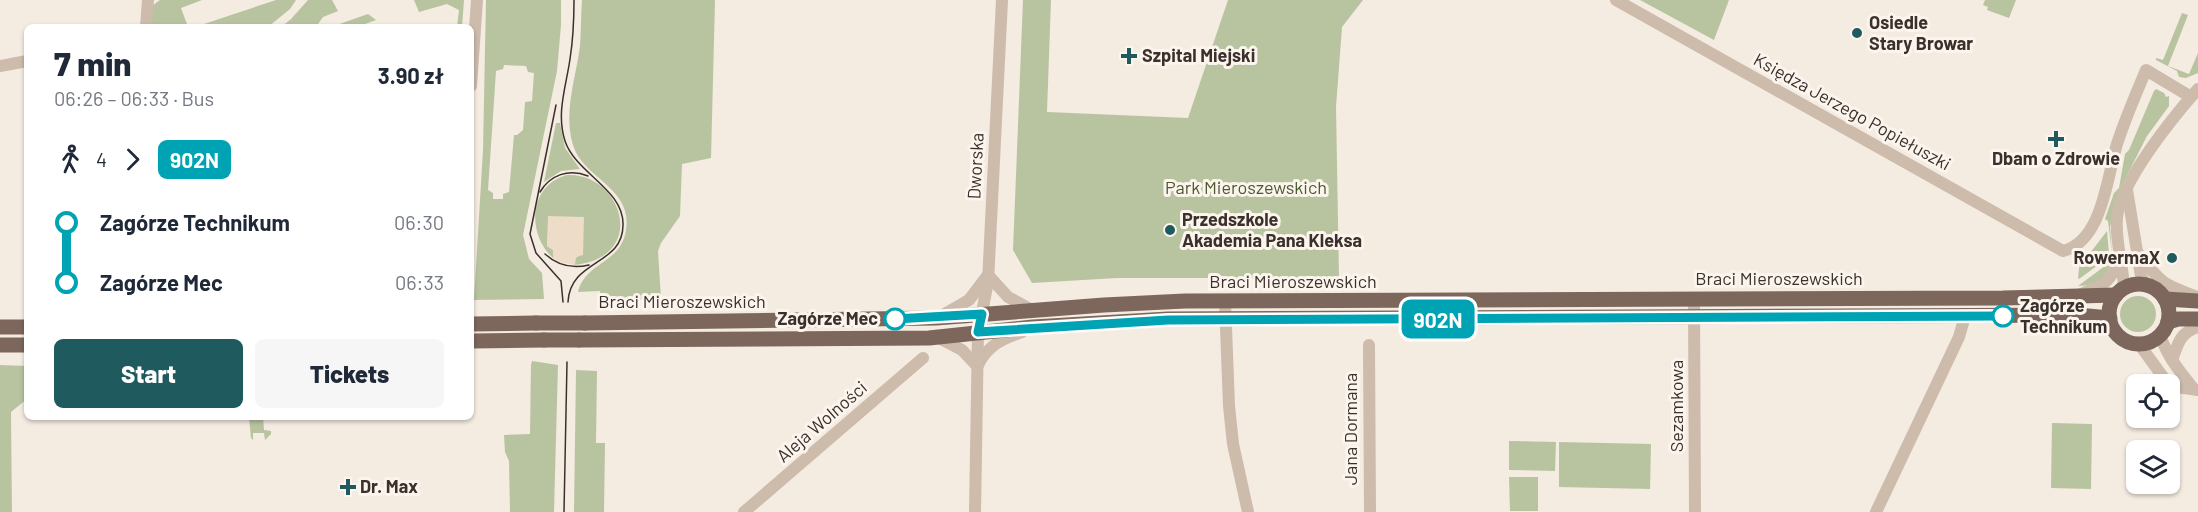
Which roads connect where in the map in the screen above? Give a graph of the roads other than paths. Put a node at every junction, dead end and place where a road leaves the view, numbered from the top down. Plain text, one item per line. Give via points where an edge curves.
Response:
1 (148, 0) edge
2 (477, 0) edge
3 (1002, 0) edge
4 (1616, 0) edge
5 (146, 24) edge
6 (474, 43) edge
7 (24, 62) edge
8 (0, 66) edge
9 (2194, 93) edge
10 (2127, 190) junction
11 (2137, 252) junction
12 (2120, 255) junction
13 (988, 275) junction
14 (2146, 285) junction
15 (2120, 291) junction
16 (2074, 296) junction
17 (1927, 298) junction
18 (2003, 298) junction
19 (2165, 299) junction
20 (2198, 299) edge
21 (1695, 300) junction
22 (1225, 301) junction
23 (1032, 310) junction
24 (982, 314) junction
25 (1965, 316) junction
26 (1694, 317) junction
27 (936, 318) junction
28 (2110, 318) junction
29 (2198, 319) edge
30 (1225, 320) junction
31 (2168, 322) junction
32 (518, 323) junction
33 (474, 324) edge
34 (0, 327) edge
35 (24, 327) edge
36 (1033, 327) junction
37 (2198, 327) edge
38 (978, 332) junction
39 (2160, 335) junction
40 (938, 337) junction
41 (517, 340) junction
42 (474, 341) edge
43 (2139, 344) junction
44 (0, 345) edge
45 (24, 345) edge
46 (1369, 345) dead end
47 (923, 358) dead end
48 (2172, 360) junction
49 (977, 366) junction
50 (2196, 389) edge
51 (744, 512) edge
52 (975, 512) edge
53 (1248, 512) edge
54 (1370, 512) edge
55 (1695, 512) edge
56 (1876, 512) edge

1 - 5 street
2 - 6 street
3 - 13 street, Dworska
4 - 9 street, Księdza Jerzego Popiełuszki via 2063,251 2071,249 2097,217 2117,143 2146,70
7 - 8 street
9 - 10 street via 2141,163
10 - 11 street
10 - 12 street via 2116,221
11 - 14 street
11 - 20 street via 2161,281
12 - 15 street
12 - 16 street via 2107,282
13 - 23 street via 1008,297
13 - 24 street, Dworska
13 - 27 street via 969,300
14 - 15 main road via 2135,284
14 - 19 main road
15 - 16 main road, Braci Mieroszewskich
15 - 28 main road via 2110,306
16 - 18 main road, Braci Mieroszewskich
17 - 18 main road, Braci Mieroszewskich
17 - 21 main road, Braci Mieroszewskich
17 - 25 main road via 1947,303
18 - 25 main road
19 - 20 main road
19 - 31 main road
21 - 22 main road, Braci Mieroszewskich
21 - 26 street, Sezamkowa
22 - 23 main road, Braci Mieroszewskich
22 - 30 street
23 - 24 main road, Braci Mieroszewskich
24 - 27 main road, Braci Mieroszewskich
24 - 38 street, Dworska
25 - 26 main road, Braci Mieroszewskich
25 - 28 main road, Braci Mieroszewskich
25 - 56 street via 1959,337
26 - 30 main road, Braci Mieroszewskich
26 - 55 street, Sezamkowa
27 - 32 main road, Braci Mieroszewskich, bridge
28 - 43 main road via 2123,339
29 - 31 main road
30 - 36 main road, Braci Mieroszewskich
30 - 53 street via 1233,444
31 - 39 main road
32 - 33 main road, Braci Mieroszewskich
32 - 41 main road
34 - 35 main road
36 - 38 main road, Braci Mieroszewskich
36 - 49 street via 996,342
37 - 48 street via 2182,336
38 - 40 main road, Braci Mieroszewskich
38 - 49 street, Dworska
39 - 43 main road
39 - 48 street
40 - 41 main road, Braci Mieroszewskich, bridge
40 - 49 street via 962,350
41 - 42 main road, Braci Mieroszewskich
43 - 50 street via 2166,381
44 - 45 main road
46 - 54 street, Jana Dormana
47 - 51 street, Aleja Wolności
48 - 50 street
49 - 52 street, Dworska

